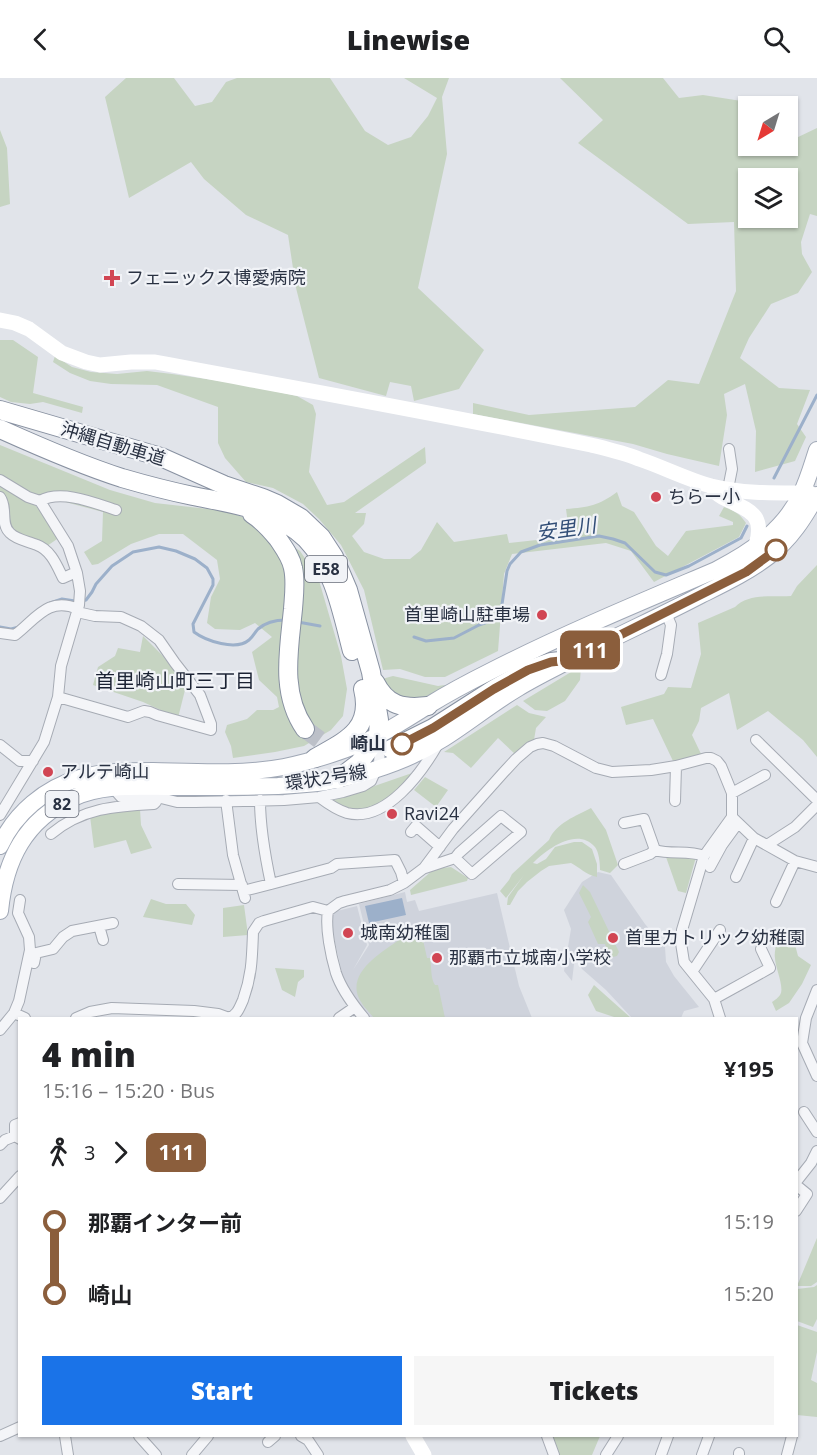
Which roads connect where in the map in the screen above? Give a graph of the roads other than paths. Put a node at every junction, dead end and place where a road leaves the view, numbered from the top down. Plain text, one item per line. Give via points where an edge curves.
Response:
1 (0, 320) edge
2 (0, 410) edge
3 (0, 429) edge
4 (729, 449) dead end
5 (817, 450) edge
6 (0, 480) edge
7 (710, 486) junction
8 (728, 489) junction
9 (812, 494) edge
10 (0, 497) edge
11 (224, 497) junction
12 (40, 501) junction
13 (116, 510) dead end
14 (756, 545) junction
15 (77, 573) junction
16 (78, 606) junction
17 (666, 614) junction
18 (0, 633) edge
19 (570, 660) junction
20 (370, 672) junction
21 (661, 675) dead end
22 (57, 697) junction
23 (428, 706) junction
24 (305, 729) tunnel mouth
25 (378, 735) junction
26 (756, 740) dead end
27 (439, 741) junction
28 (0, 745) edge
29 (391, 749) dead end
30 (315, 758) junction
31 (33, 761) junction
32 (676, 766) junction
33 (377, 770) junction
34 (765, 775) dead end
35 (338, 779) junction
36 (113, 788) junction
37 (732, 793) junction
38 (319, 797) junction
39 (161, 798) junction
40 (226, 800) junction
41 (260, 800) junction
42 (817, 800) edge
43 (675, 801) dead end
44 (817, 805) edge
45 (0, 815) edge
46 (735, 820) junction
47 (624, 824) dead end
48 (411, 832) dead end
49 (51, 834) dead end
50 (754, 838) junction
51 (767, 845) junction
52 (0, 846) edge
53 (440, 847) junction
54 (655, 850) junction
55 (704, 856) junction
56 (455, 858) junction
57 (5, 859) edge
58 (795, 861) junction
59 (624, 864) dead end
60 (710, 867) dead end
61 (817, 867) edge
62 (424, 868) junction
63 (735, 877) dead end
64 (404, 883) junction
65 (178, 884) dead end
66 (271, 884) junction
67 (243, 891) junction
68 (20, 900) dead end
69 (776, 902) dead end
70 (0, 910) edge
71 (328, 910) junction
72 (113, 923) dead end
73 (99, 926) junction
74 (720, 930) dead end
75 (103, 940) dead end
76 (761, 949) dead end
77 (26, 968) junction
78 (692, 972) junction
79 (817, 990) edge
80 (714, 999) junction
81 (355, 1007) junction
82 (14, 1013) junction
83 (23, 1017) edge
84 (78, 1017) edge
85 (226, 1017) edge
86 (232, 1017) edge
87 (340, 1017) edge
88 (363, 1017) edge
89 (720, 1017) edge
90 (0, 1030) edge
91 (817, 1076) edge
92 (804, 1112) dead end
93 (18, 1124) edge
94 (817, 1132) edge
95 (17, 1138) edge
96 (0, 1144) edge
97 (817, 1151) edge
98 (18, 1178) edge
99 (798, 1180) edge
100 (798, 1185) edge
101 (807, 1194) junction
102 (0, 1198) edge
103 (817, 1201) edge
104 (798, 1208) edge
105 (18, 1428) edge
106 (0, 1436) edge
107 (65, 1437) edge
108 (140, 1437) edge
109 (303, 1437) edge
110 (414, 1437) edge
111 (548, 1437) edge
112 (617, 1437) edge
113 (668, 1437) edge
114 (709, 1437) edge
115 (792, 1437) edge
116 (205, 1439) edge
117 (68, 1455) edge
118 (156, 1455) edge
119 (192, 1455) edge
120 (318, 1455) edge
121 (424, 1455) edge
122 (554, 1455) edge
123 (606, 1455) edge
124 (661, 1455) edge
125 (702, 1455) edge
126 (786, 1455) edge

1 - 7 street via 29,329 62,353 86,362 155,362 440,415 594,446 639,458
2 - 11 highway, 沖縄自動車道 / E58 via 161,457
3 - 11 highway, 沖縄自動車道 / E58 via 95,469 158,488
4 - 8 street via 732,469
5 - 9 main road, 環状2号線 / 82
6 - 12 street
7 - 8 street
7 - 14 street via 717,495 749,510 756,518 760,526
8 - 9 street
9 - 14 main road, 環状2号線 / 82
9 - 17 main road, 環状2号線 / 82 via 800,525 769,556
10 - 15 street via 10,534 47,551 63,578
11 - 20 highway via 263,498 301,518 321,537 348,590
11 - 24 highway, E58 via 272,531 294,569 288,673 294,710
11 - 30 highway, E58 via 286,523 306,539 328,572 335,591 365,709 354,734
12 - 13 street via 61,497 86,499
12 - 15 street via 68,546
14 - 23 main road, 環状2号線 / 82 via 716,570 543,645
15 - 16 street
16 - 18 street via 48,607 15,635
16 - 22 street via 61,666
16 - 22 street via 95,616 121,617 159,640 200,695 211,730 150,711 128,717
17 - 19 main road, 環状2号線 / 82
17 - 21 street via 671,625
19 - 27 main road, 環状2号線 / 82 via 519,687
19 - 29 highway via 528,670
20 - 23 highway via 383,695 396,704
20 - 25 highway
22 - 31 street via 44,742
23 - 25 main road, 環状2号線 / 82
25 - 30 main road, 環状2号線 / 82
25 - 33 street
25 - 35 highway via 359,763
26 - 42 street
27 - 33 main road, 環状2号線 / 82
27 - 38 street via 427,764 397,798 381,808 346,813
28 - 31 street via 20,760
30 - 52 main road, 環状2号線 / 82 via 256,771 119,772 79,778 29,806
31 - 45 street
32 - 37 street via 711,758 721,765
32 - 43 street
32 - 53 street via 603,771 554,746 537,744 509,766
33 - 35 main road, 環状2号線 / 82
33 - 38 street via 372,781 363,786
34 - 37 street
35 - 36 main road, 環状2号線 / 82 via 245,787
36 - 39 street via 121,797
36 - 57 main road, 環状2号線 / 82 via 82,794 44,815
37 - 46 street
38 - 41 street
39 - 40 street via 177,802
39 - 49 street via 154,804 89,812
40 - 41 street
40 - 67 street via 233,855
41 - 66 street
44 - 51 street via 795,827
46 - 50 street
46 - 55 street
46 - 60 street
47 - 54 street via 644,819
48 - 53 street via 416,826
50 - 51 street
50 - 63 street
51 - 58 street
53 - 62 street
54 - 55 street
54 - 59 street
55 - 78 street via 681,937 684,962
56 - 56 street via 501,816 526,829 472,874
56 - 62 street
57 - 70 main road, 環状2号線 / 82
58 - 61 street
58 - 69 street
62 - 64 street
64 - 66 street via 395,860 337,864
64 - 71 street
65 - 67 street
66 - 67 street
68 - 77 street via 18,913 30,943
71 - 81 street via 327,928 337,974
71 - 86 street via 313,907 255,927 251,975 238,1012
72 - 73 street
73 - 75 street
73 - 77 street via 72,931 53,949 36,952 33,964
74 - 78 street
76 - 80 street via 770,968
77 - 82 street
78 - 80 street
79 - 91 street via 802,1043
80 - 89 street
81 - 87 street
81 - 88 street
82 - 83 street
82 - 90 street
84 - 85 street via 111,1008 194,1011
92 - 94 street
93 - 95 street
95 - 96 street
97 - 99 street
98 - 102 street
100 - 101 street
101 - 103 street
101 - 104 street
105 - 106 street
107 - 117 street
108 - 118 street
109 - 120 street
110 - 121 street
111 - 122 street
112 - 123 street
113 - 124 street
114 - 125 street
115 - 126 street
116 - 119 street

